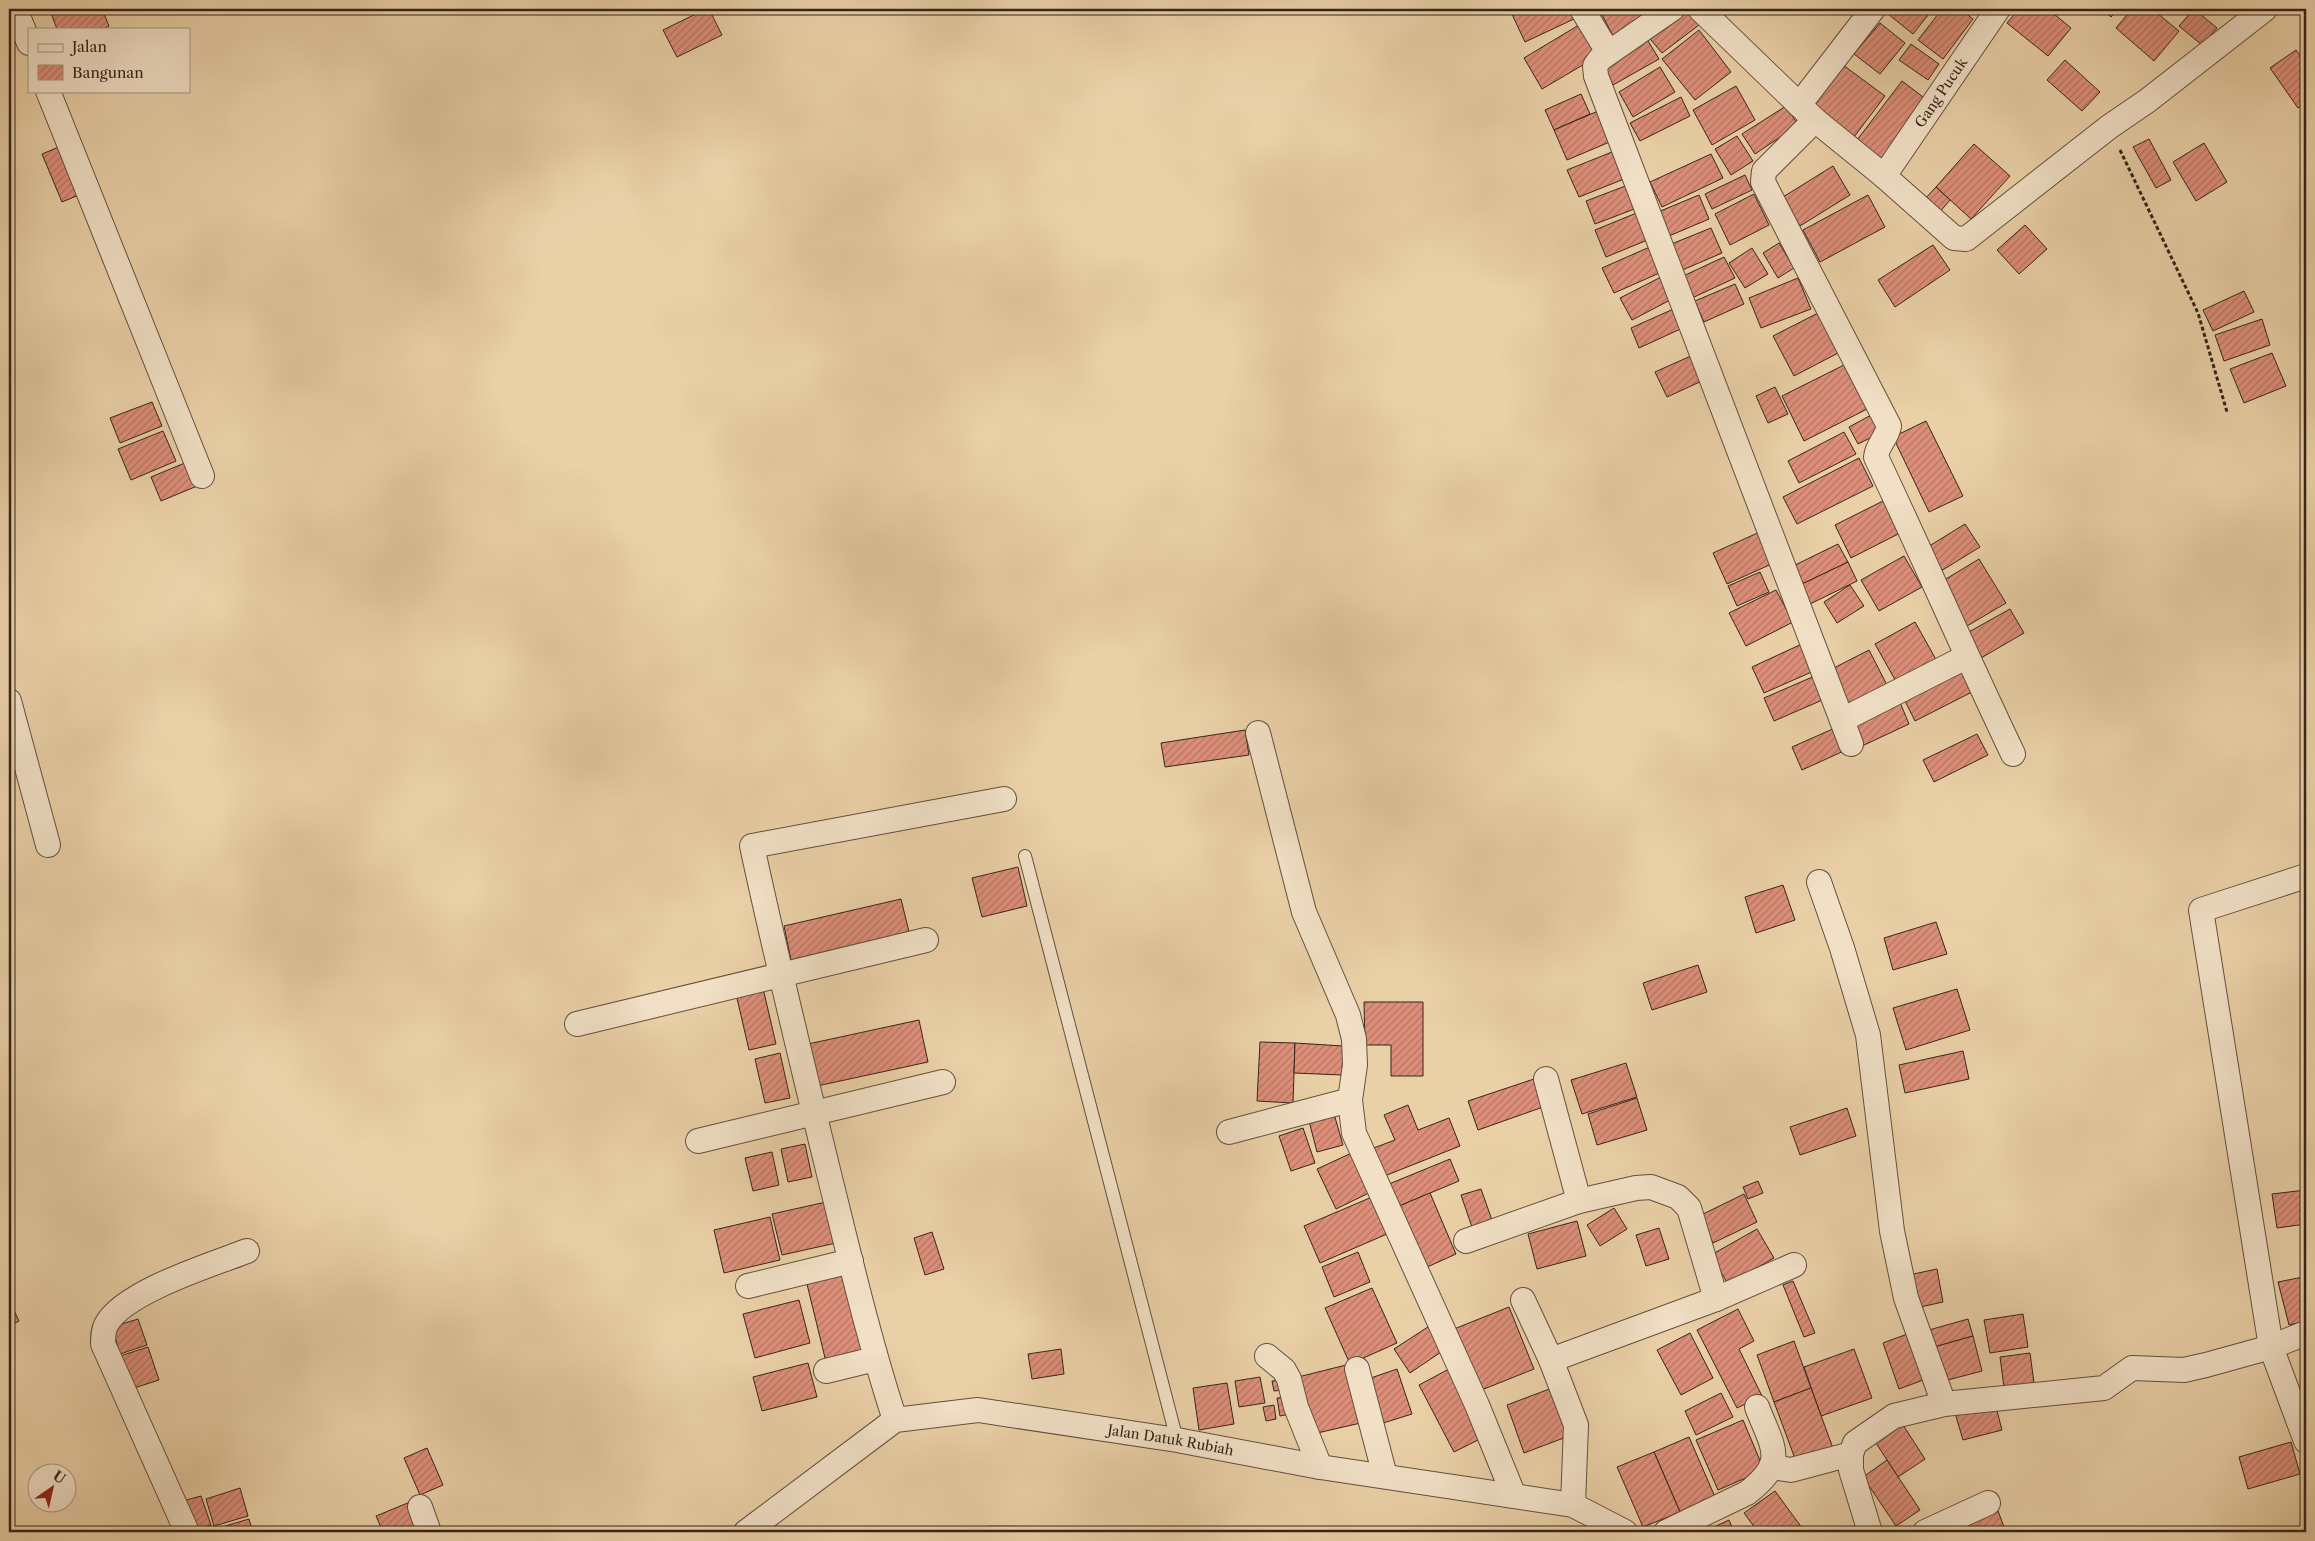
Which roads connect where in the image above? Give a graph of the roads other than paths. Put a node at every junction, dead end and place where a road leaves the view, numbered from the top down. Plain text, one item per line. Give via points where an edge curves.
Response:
1 (15, 9) edge
2 (1582, 9) edge
3 (1672, 9) edge
4 (1700, 9) edge
5 (1873, 9) edge
6 (1998, 9) edge
7 (2265, 9) edge
8 (28, 42) edge
9 (1608, 52) junction
10 (48, 92) edge
11 (1807, 113) junction
12 (1884, 176) junction
13 (202, 476) dead end
14 (1966, 657) junction
15 (9, 701) edge
16 (1842, 720) junction
17 (1258, 733) dead end
18 (1851, 744) dead end
19 (2013, 754) dead end
20 (1004, 800) dead end
21 (48, 846) dead end
22 (1025, 856) dead end
23 (2306, 876) edge
24 (1819, 882) dead end
25 (926, 940) dead end
26 (780, 975) junction
27 (577, 1024) dead end
28 (1546, 1079) dead end
29 (943, 1082) dead end
30 (1350, 1100) junction
31 (814, 1113) junction
32 (1229, 1132) dead end
33 (698, 1141) dead end
34 (1579, 1201) junction
35 (1466, 1241) dead end
36 (247, 1251) dead end
37 (851, 1261) junction
38 (1794, 1265) dead end
39 (748, 1286) dead end
40 (1716, 1299) junction
41 (1522, 1300) dead end
42 (2306, 1333) edge
43 (2271, 1347) junction
44 (1267, 1356) dead end
45 (875, 1359) junction
46 (1551, 1360) junction
47 (1356, 1369) dead end
48 (826, 1371) dead end
49 (1944, 1404) junction
50 (1757, 1407) dead end
51 (895, 1420) junction
52 (1177, 1440) junction
53 (2306, 1441) edge
54 (1850, 1454) junction
55 (1320, 1467) junction
56 (1772, 1467) junction
57 (1385, 1476) junction
58 (1514, 1496) junction
59 (1988, 1503) dead end
60 (1573, 1505) junction
61 (420, 1507) dead end
62 (187, 1532) edge
63 (430, 1532) edge
64 (746, 1532) edge
65 (1624, 1532) edge
66 (1666, 1532) edge
67 (1870, 1532) edge
68 (1925, 1532) edge

1 - 8 street
2 - 9 street
3 - 9 street
4 - 11 street
5 - 11 street
6 - 12 street, Gang Pucuk
7 - 12 street via 1966,239 1954,238
9 - 16 street via 1595,66 1596,76
10 - 13 street
11 - 12 street
11 - 14 street via 1764,172 1763,182 1889,426 1876,457
14 - 16 street
14 - 19 street
15 - 21 street
16 - 18 street
17 - 30 street via 1304,912 1350,1023 1355,1065
20 - 26 street via 752,846
22 - 52 lane
23 - 43 street via 2201,910
24 - 49 street via 1868,1035 1892,1231 1906,1298
25 - 26 street
26 - 27 street
26 - 31 street
28 - 34 street
29 - 31 street
30 - 32 street
30 - 58 street via 1354,1133 1477,1404
31 - 33 street
31 - 37 street
34 - 35 street
34 - 40 street via 1651,1187 1678,1197 1689,1208
36 - 62 street via 171,1280 124,1305 106,1324 103,1334 104,1344
37 - 39 street
37 - 45 street
38 - 40 street
40 - 46 street
41 - 46 street
42 - 43 street
43 - 49 street via 2184,1370 2132,1368 2104,1388
43 - 53 street
44 - 55 street via 1284,1370 1289,1379 1296,1407
45 - 48 street
45 - 51 street
46 - 60 street via 1576,1425
47 - 57 street
49 - 54 street via 1894,1416 1855,1443
50 - 56 street via 1775,1455
51 - 52 street, Jalan Datuk Rubiah via 978,1410
51 - 64 street
52 - 55 street, Jalan Datuk Rubiah
54 - 56 street via 1791,1470
54 - 67 street via 1851,1470
55 - 57 street, Jalan Datuk Rubiah
56 - 66 street via 1747,1492
57 - 58 street, Jalan Datuk Rubiah
58 - 60 street, Jalan Datuk Rubiah
59 - 68 street
60 - 65 street, Jalan Datuk Rubiah
61 - 63 street

